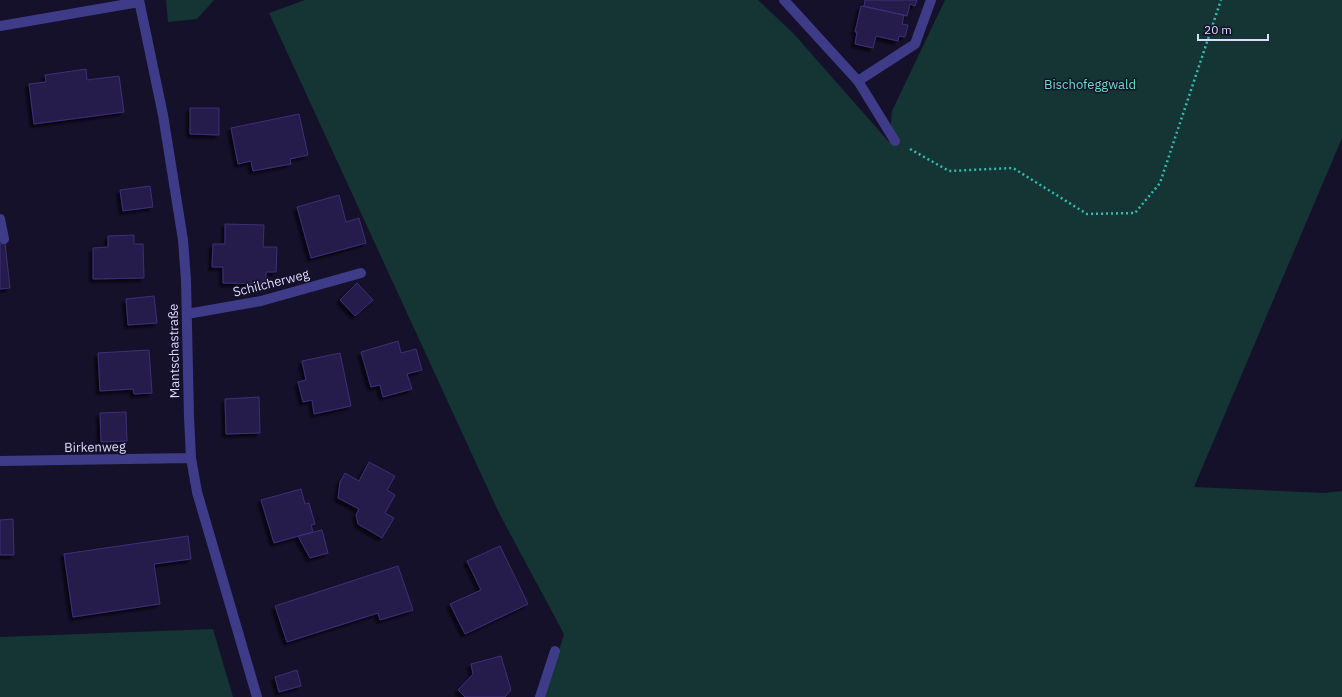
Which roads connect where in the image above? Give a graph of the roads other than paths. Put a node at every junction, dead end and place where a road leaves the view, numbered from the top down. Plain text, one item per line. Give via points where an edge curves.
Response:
1 (784, 0) edge
2 (931, 0) edge
3 (139, 1) edge
4 (0, 26) edge
5 (858, 81) junction
6 (895, 141) road end
7 (0, 219) edge
8 (4, 239) dead end
9 (361, 273) dead end
10 (187, 314) junction
11 (191, 458) junction
12 (0, 461) edge
13 (555, 651) dead end
14 (257, 697) edge
15 (540, 697) edge

1 - 5 street
2 - 5 street via 915,44
3 - 4 street
3 - 10 street, Mantschastraße via 163,115 178,204
5 - 6 street
7 - 8 street
9 - 10 street, Schilcherweg via 261,301
10 - 11 street, Mantschastraße
11 - 12 street, Birkenweg
11 - 14 street, Mantschastraße via 197,492
13 - 15 street

